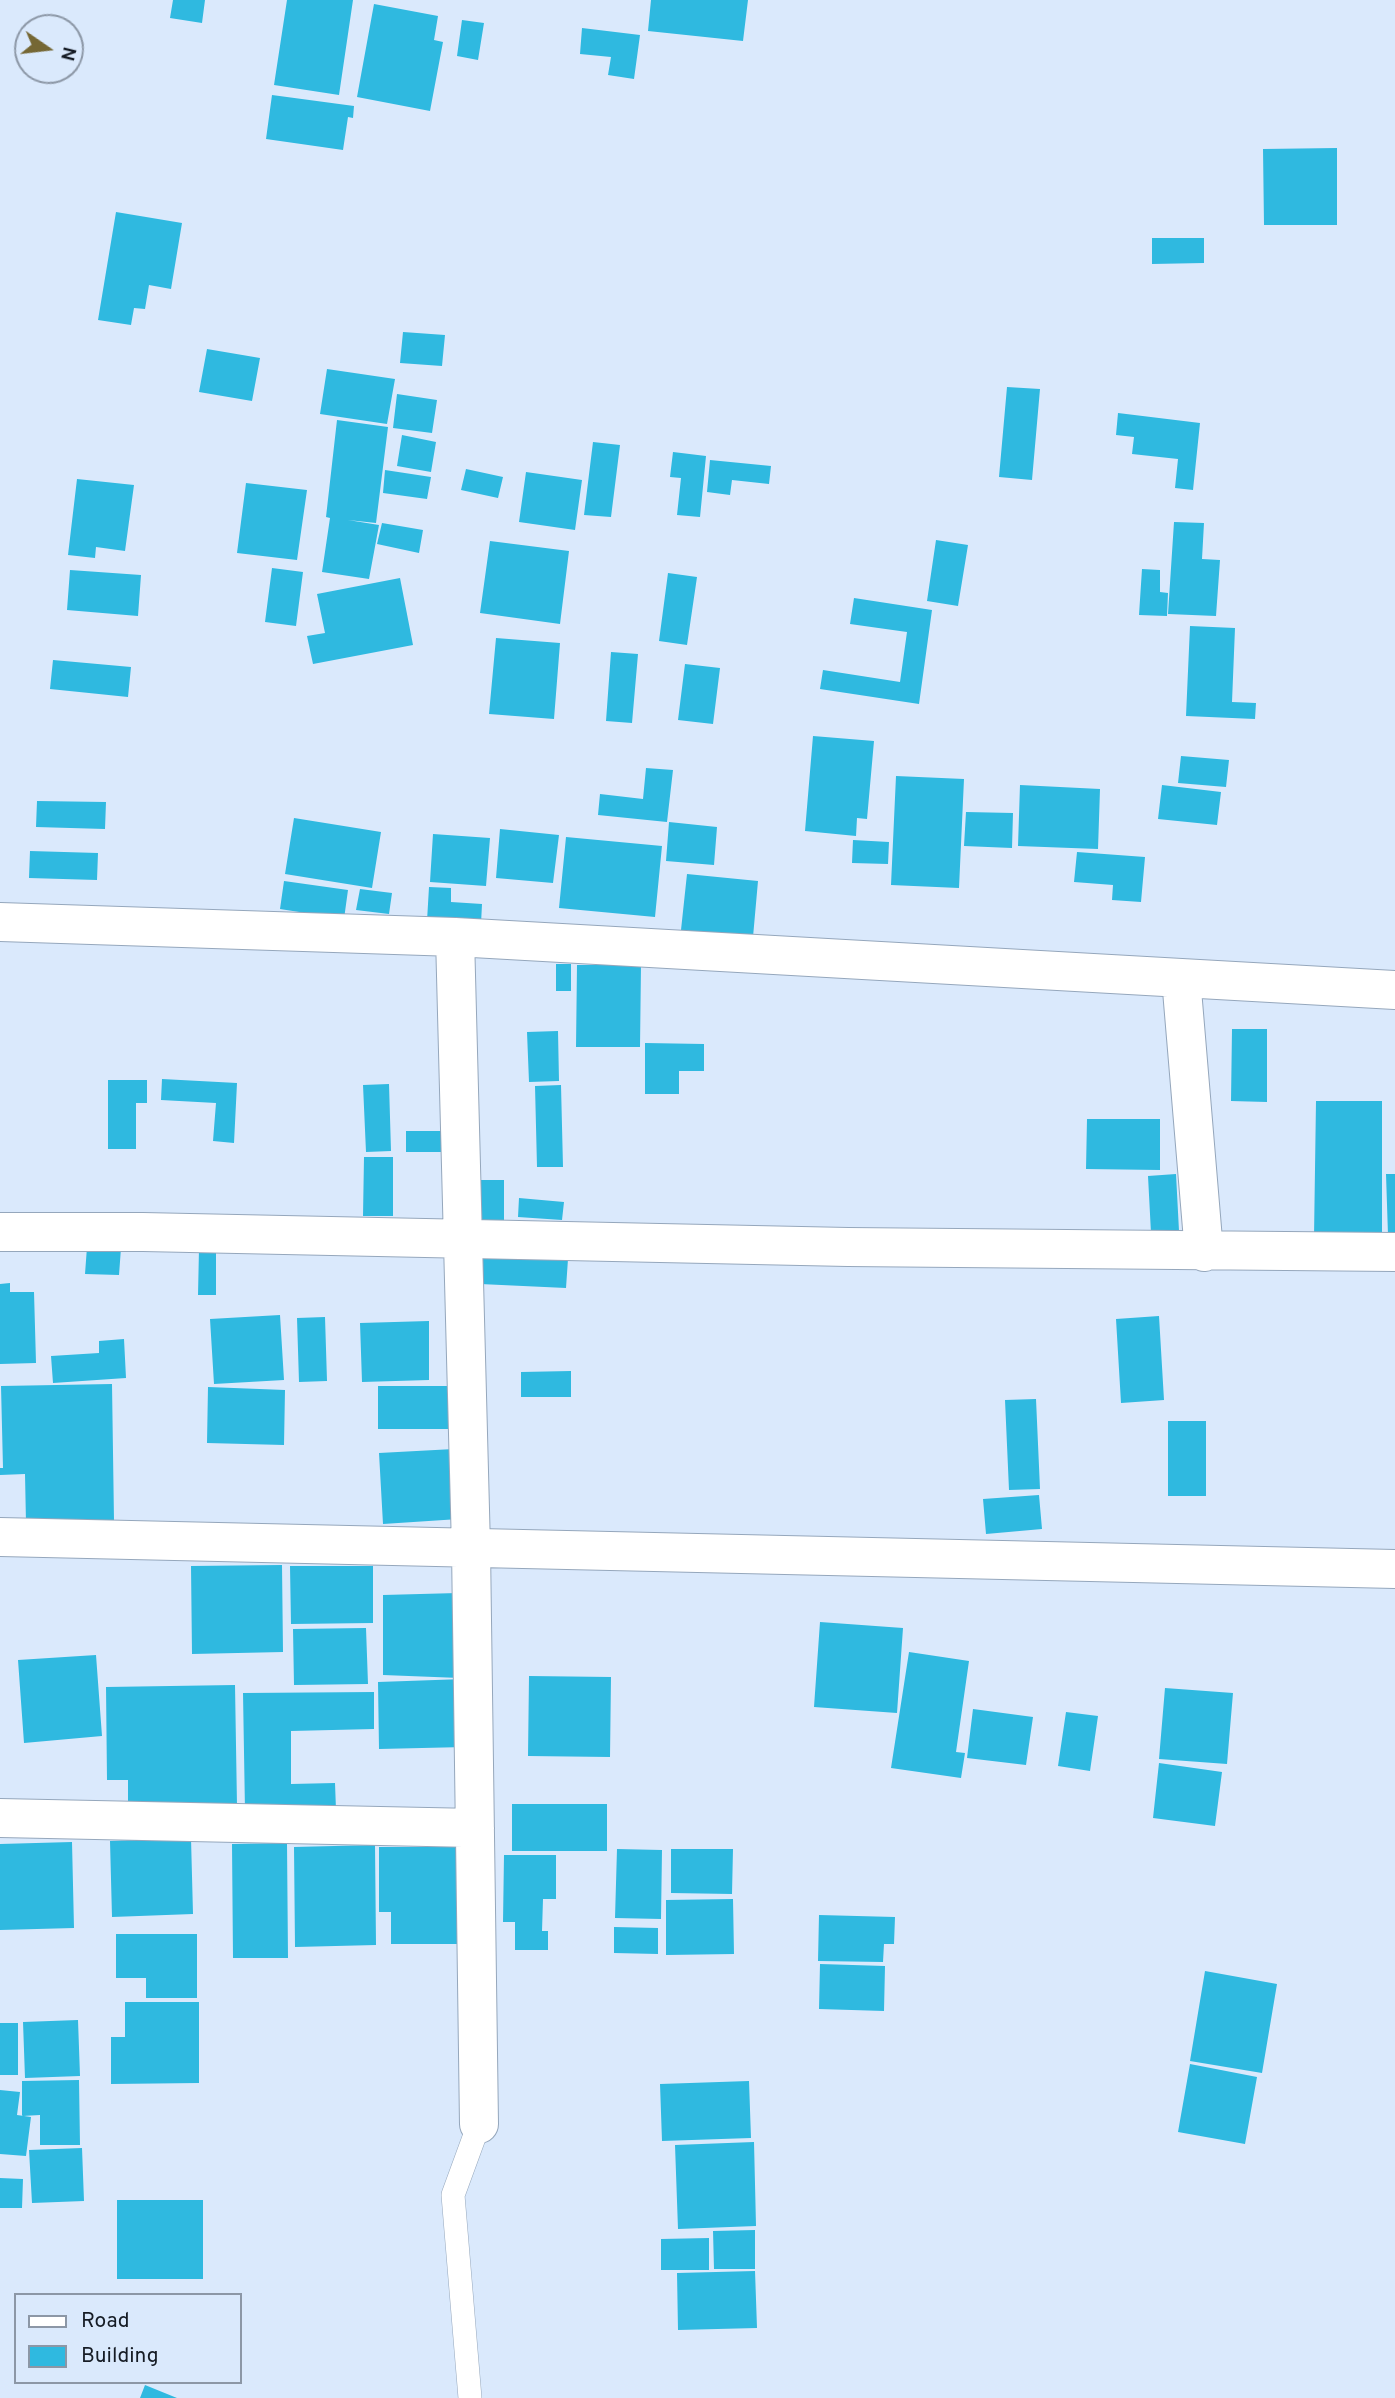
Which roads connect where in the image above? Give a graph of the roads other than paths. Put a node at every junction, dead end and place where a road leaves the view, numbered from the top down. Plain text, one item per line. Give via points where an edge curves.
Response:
1 (0, 922) edge
2 (455, 937) junction
3 (1181, 978) junction
4 (1395, 990) edge
5 (0, 1232) edge
6 (464, 1238) junction
7 (1204, 1252) junction
8 (1395, 1252) edge
9 (0, 1537) edge
10 (471, 1548) junction
11 (1395, 1569) edge
12 (0, 1818) edge
13 (475, 1828) junction
14 (479, 2124) joint
15 (470, 2398) edge

1 - 2 street
2 - 3 street
2 - 6 street
3 - 4 street
3 - 7 street
5 - 6 street
6 - 7 street
6 - 10 street
7 - 8 street
9 - 10 street
10 - 11 street
10 - 13 street
12 - 13 street
13 - 14 street
14 - 15 lane via 453,2195

